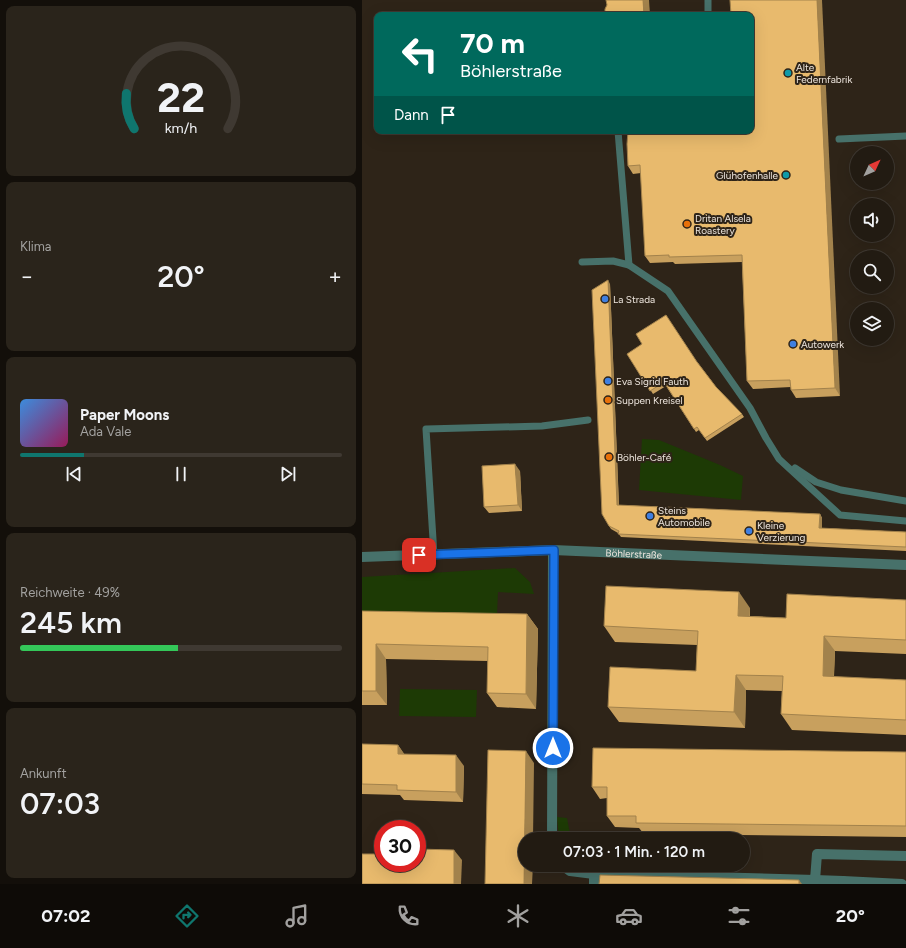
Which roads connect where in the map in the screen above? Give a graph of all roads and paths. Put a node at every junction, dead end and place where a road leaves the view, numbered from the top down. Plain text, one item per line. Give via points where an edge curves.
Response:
1 (708, 0) edge
2 (708, 12) edge
3 (618, 134) edge
4 (906, 136) edge
5 (839, 139) dead end
6 (582, 262) dead end
7 (629, 265) junction
8 (588, 420) dead end
9 (779, 458) junction
10 (906, 501) edge
11 (906, 521) edge
12 (554, 550) junction
13 (434, 555) junction
14 (362, 557) edge
15 (906, 565) edge
16 (552, 832) edge
17 (906, 856) edge
18 (573, 872) edge
19 (594, 879) edge
20 (815, 880) junction
21 (902, 884) edge

1 - 2 lane
3 - 7 lane
4 - 5 lane
6 - 7 lane via 613,261
7 - 9 lane via 668,291 750,408
8 - 13 lane via 542,426 426,429
9 - 10 lane via 816,482 841,490
9 - 11 lane via 840,516
12 - 13 street, Böhlerstraße
12 - 15 street, Böhlerstraße
12 - 16 street
13 - 14 street, Böhlerstraße
17 - 20 street via 816,854
18 - 19 street
19 - 20 street
20 - 21 street

